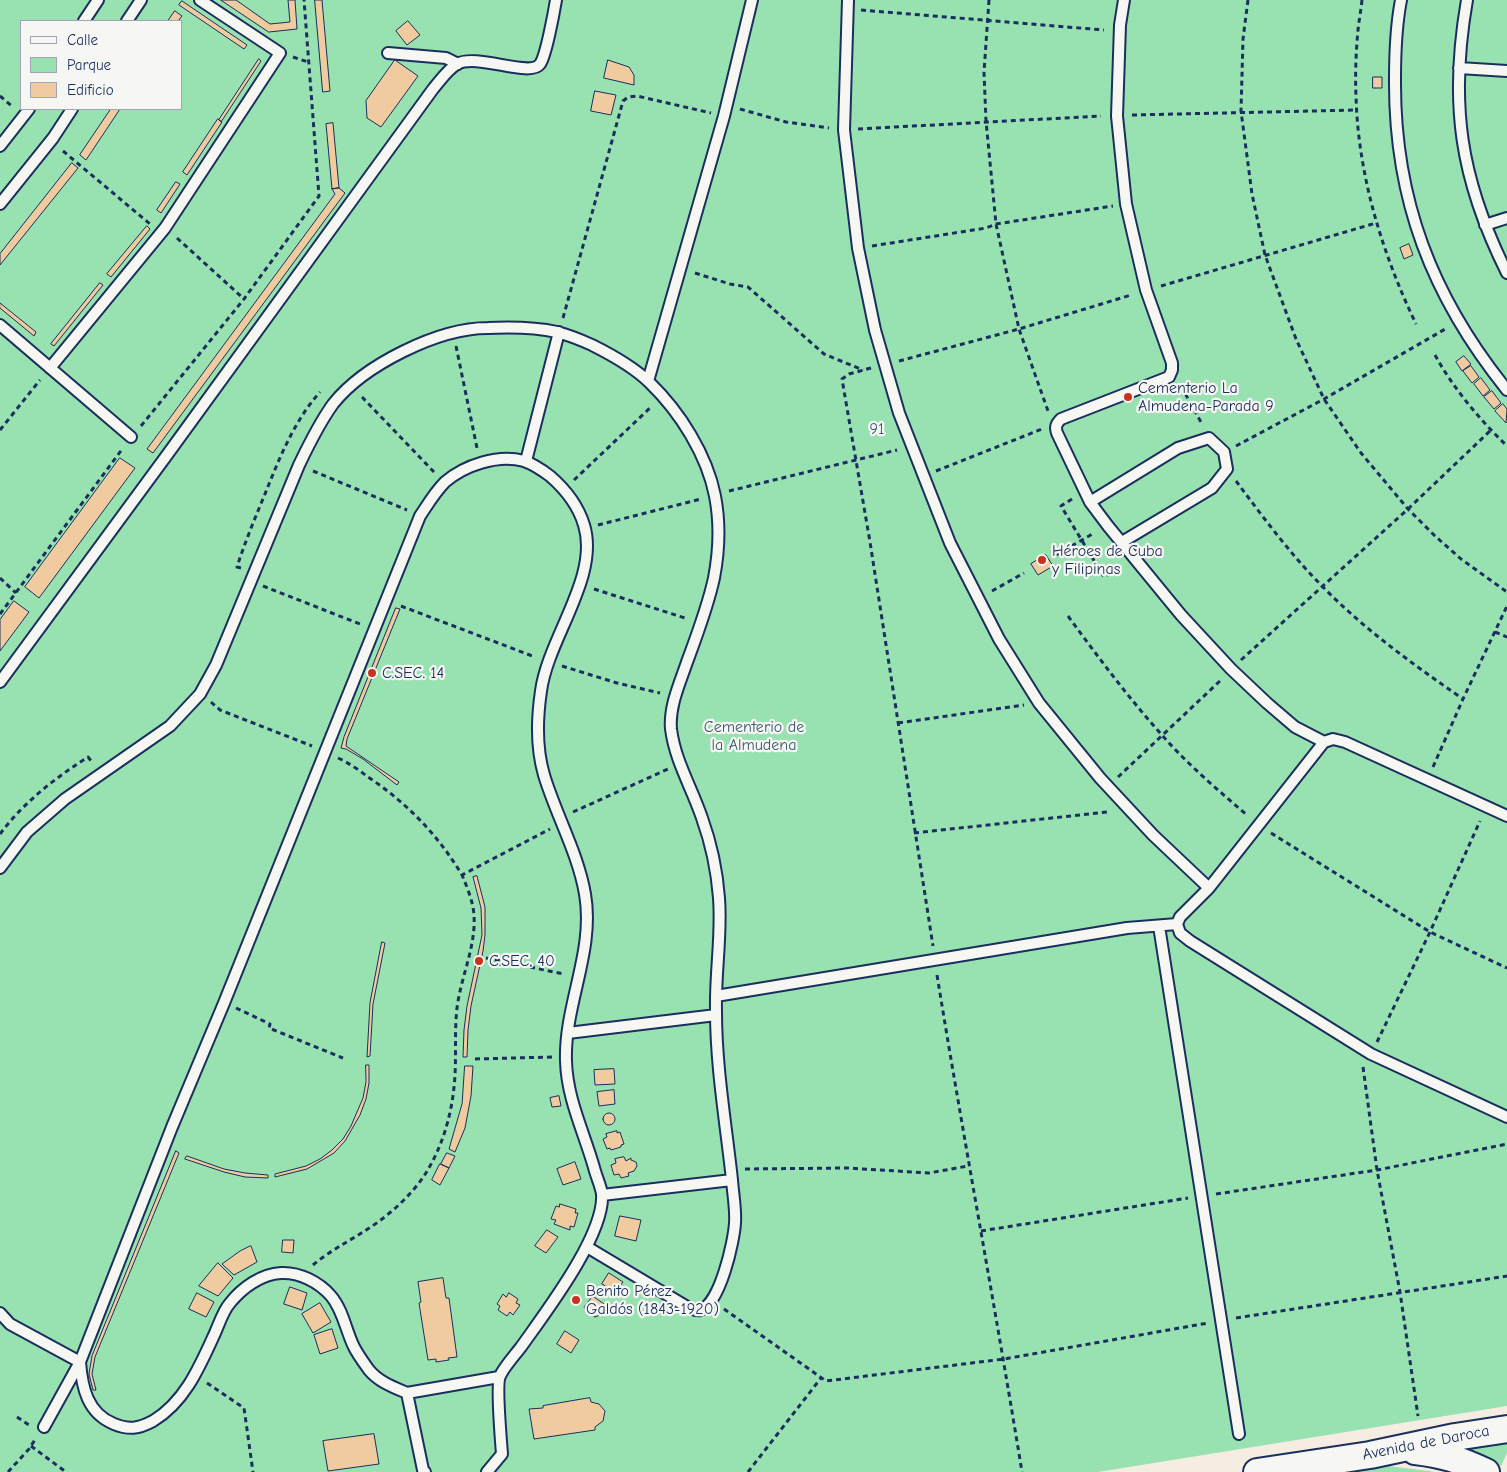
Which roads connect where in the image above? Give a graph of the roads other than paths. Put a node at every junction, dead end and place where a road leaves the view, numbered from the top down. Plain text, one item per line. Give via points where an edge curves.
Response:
1 (98, 0) edge
2 (141, 0) edge
3 (200, 0) edge
4 (556, 0) edge
5 (752, 0) edge
6 (1124, 0) edge
7 (1401, 0) edge
8 (1467, 0) edge
9 (848, 4) edge
10 (85, 20) edge
11 (129, 20) edge
12 (388, 53) dead end
13 (458, 64) junction
14 (1460, 68) junction
15 (1507, 71) edge
16 (28, 110) edge
17 (71, 110) edge
18 (0, 146) edge
19 (0, 204) edge
20 (1507, 218) edge
21 (1485, 225) junction
22 (1507, 272) edge
23 (0, 325) edge
24 (559, 332) junction
25 (50, 368) junction
26 (648, 381) junction
27 (1507, 390) edge
28 (132, 437) road end
29 (526, 461) junction
30 (1090, 502) junction
31 (1122, 542) junction
32 (0, 682) edge
33 (1324, 742) junction
34 (1507, 816) edge
35 (0, 868) edge
36 (1209, 888) junction
37 (1177, 924) junction
38 (1159, 926) junction
39 (716, 996) junction
40 (716, 1015) junction
41 (568, 1033) junction
42 (1507, 1117) edge
43 (732, 1175) junction
44 (602, 1195) junction
45 (587, 1248) junction
46 (0, 1313) edge
47 (80, 1362) junction
48 (498, 1377) junction
49 (407, 1392) junction
50 (44, 1427) road end
51 (1507, 1429) edge
52 (1239, 1434) dead end
53 (1370, 1455) junction
54 (425, 1472) edge
55 (487, 1472) edge
56 (1257, 1472) edge
57 (1486, 1472) edge

1 - 10 lane
2 - 11 lane
3 - 25 lane via 280,53 165,228
4 - 13 lane via 544,55 535,68 478,61
5 - 26 lane via 724,116
6 - 30 lane via 1117,116 1126,204 1146,290 1172,370 1169,377 1061,419 1055,428
7 - 27 lane via 1397,22 1395,116 1409,205 1427,259 1455,317
8 - 14 lane
9 - 36 lane via 844,130 858,248 875,330 899,413 950,543 999,640 1039,703 1121,801
12 - 13 lane via 446,58
13 - 32 lane via 433,89
14 - 15 lane
14 - 21 lane via 1458,109 1464,153
16 - 18 lane
17 - 19 lane
20 - 21 lane
21 - 22 lane
23 - 25 lane
24 - 26 lane via 608,353
24 - 29 lane
24 - 35 lane via 521,327 481,328 439,336 399,353 352,386 334,404 299,464 216,665 200,694 170,726 65,799 27,832
25 - 28 lane
26 - 39 lane via 682,421 701,457 715,495 718,522 714,579 671,718 680,764 702,817 713,857 720,898
29 - 41 lane via 564,489 575,504 585,528 587,559 548,662 541,688 539,720 543,772 585,896 586,938
29 - 47 lane via 491,460 468,468 444,484 420,516
30 - 31 lane
30 - 31 lane via 1178,448 1209,438 1224,452 1227,469 1212,488
31 - 33 lane via 1181,615 1231,669 1296,727
33 - 34 lane via 1333,739 1345,742
33 - 36 lane
36 - 37 lane
37 - 38 lane
37 - 42 lane via 1180,933 1190,941 1371,1054
38 - 39 lane via 1127,928
38 - 52 lane
39 - 40 lane
40 - 41 lane
40 - 43 lane via 718,1071
41 - 44 lane via 566,1076
43 - 44 lane
43 - 45 lane via 734,1239 719,1284 708,1305 700,1310 689,1308
44 - 45 lane
45 - 48 lane
46 - 47 lane via 10,1324
47 - 49 lane via 87,1401 98,1414 128,1430 147,1424 164,1415 179,1400 228,1305 239,1292 259,1278 280,1273 304,1276 331,1296 354,1347 369,1370 380,1380
47 - 50 lane
48 - 49 lane
48 - 55 lane via 502,1454
49 - 54 lane
51 - 53 street, Avenida de Daroca
53 - 56 street, Avenida de Daroca
53 - 57 street via 1416,1451 1444,1455

